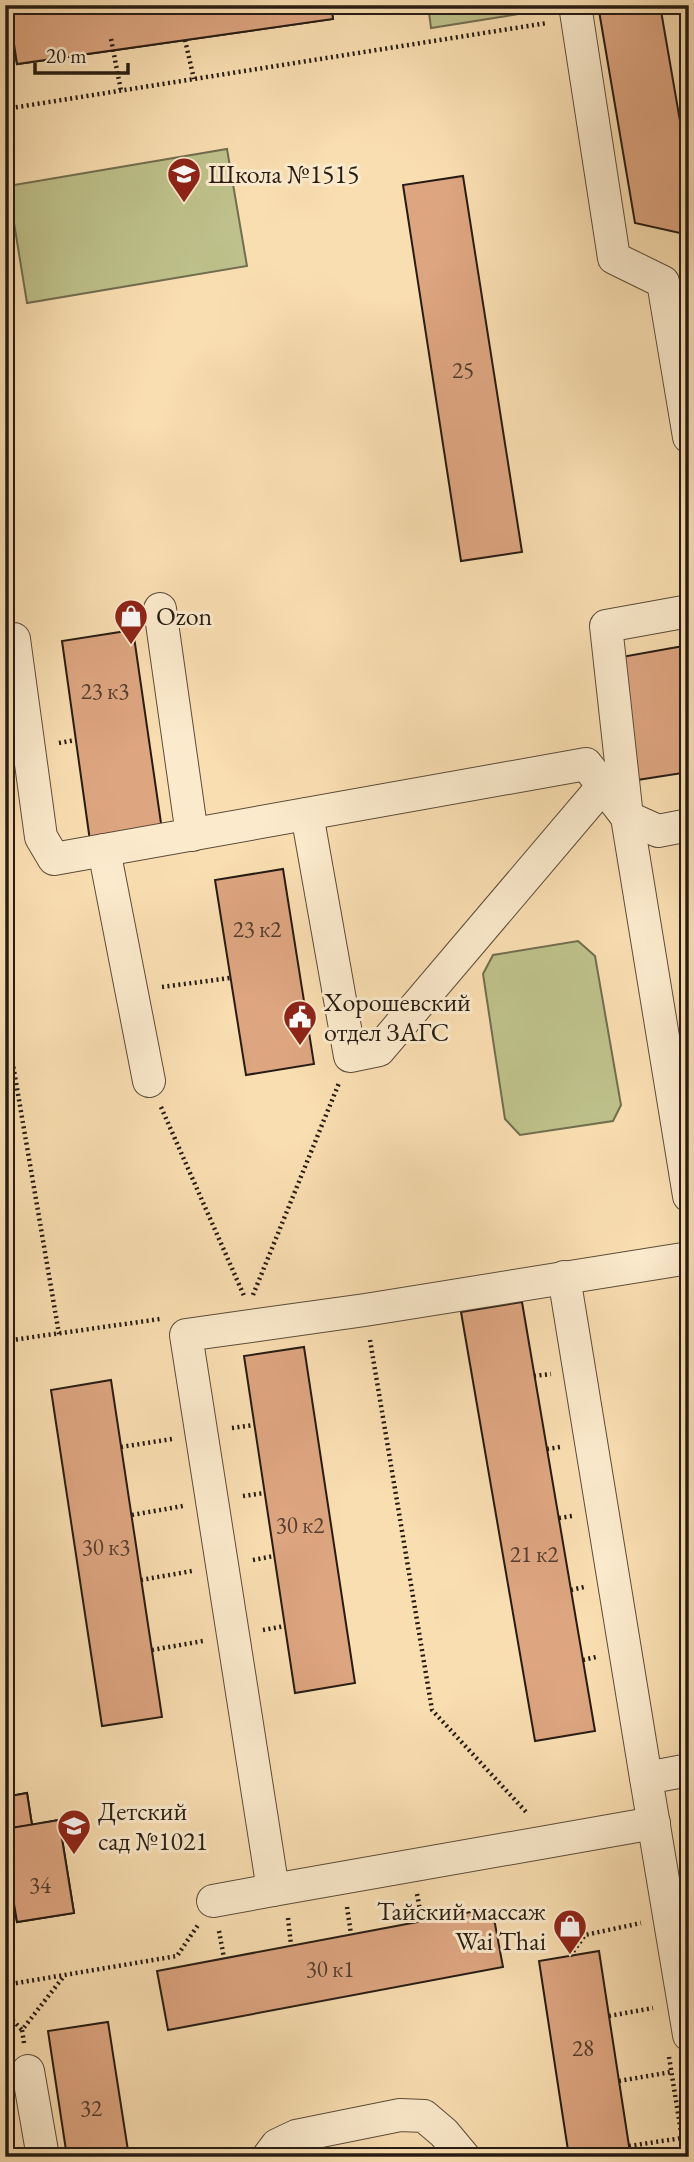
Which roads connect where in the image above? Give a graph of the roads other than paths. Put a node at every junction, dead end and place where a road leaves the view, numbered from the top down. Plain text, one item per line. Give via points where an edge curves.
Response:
1 (576, 12) edge
2 (676, 280) edge
3 (689, 437) edge
4 (160, 609) dead end
5 (689, 611) edge
6 (14, 639) dead end
7 (603, 786) junction
8 (307, 814) junction
9 (627, 817) junction
10 (689, 825) edge
11 (192, 835) junction
12 (104, 850) junction
13 (149, 1081) road end
14 (689, 1196) edge
15 (689, 1258) edge
16 (564, 1277) junction
17 (689, 1770) edge
18 (646, 1777) junction
19 (654, 1823) junction
20 (272, 1890) junction
21 (214, 1901) road end
22 (689, 2035) edge
23 (28, 2071) road end
24 (43, 2157) edge
25 (268, 2157) edge
26 (464, 2157) edge

1 - 2 lane via 614,258
2 - 3 lane
4 - 11 lane
5 - 9 lane via 606,626
6 - 12 lane via 41,837 54,859
7 - 8 lane via 586,764
7 - 8 lane via 379,1050 350,1056
7 - 9 lane
8 - 11 lane
9 - 10 lane via 658,831
9 - 14 lane
11 - 12 lane
12 - 13 lane
15 - 16 lane
16 - 18 lane
16 - 20 lane via 186,1335
17 - 18 lane
18 - 19 lane
19 - 20 lane
19 - 22 lane
20 - 21 lane
23 - 24 lane
25 - 26 lane via 277,2145 296,2136 400,2115 424,2116

